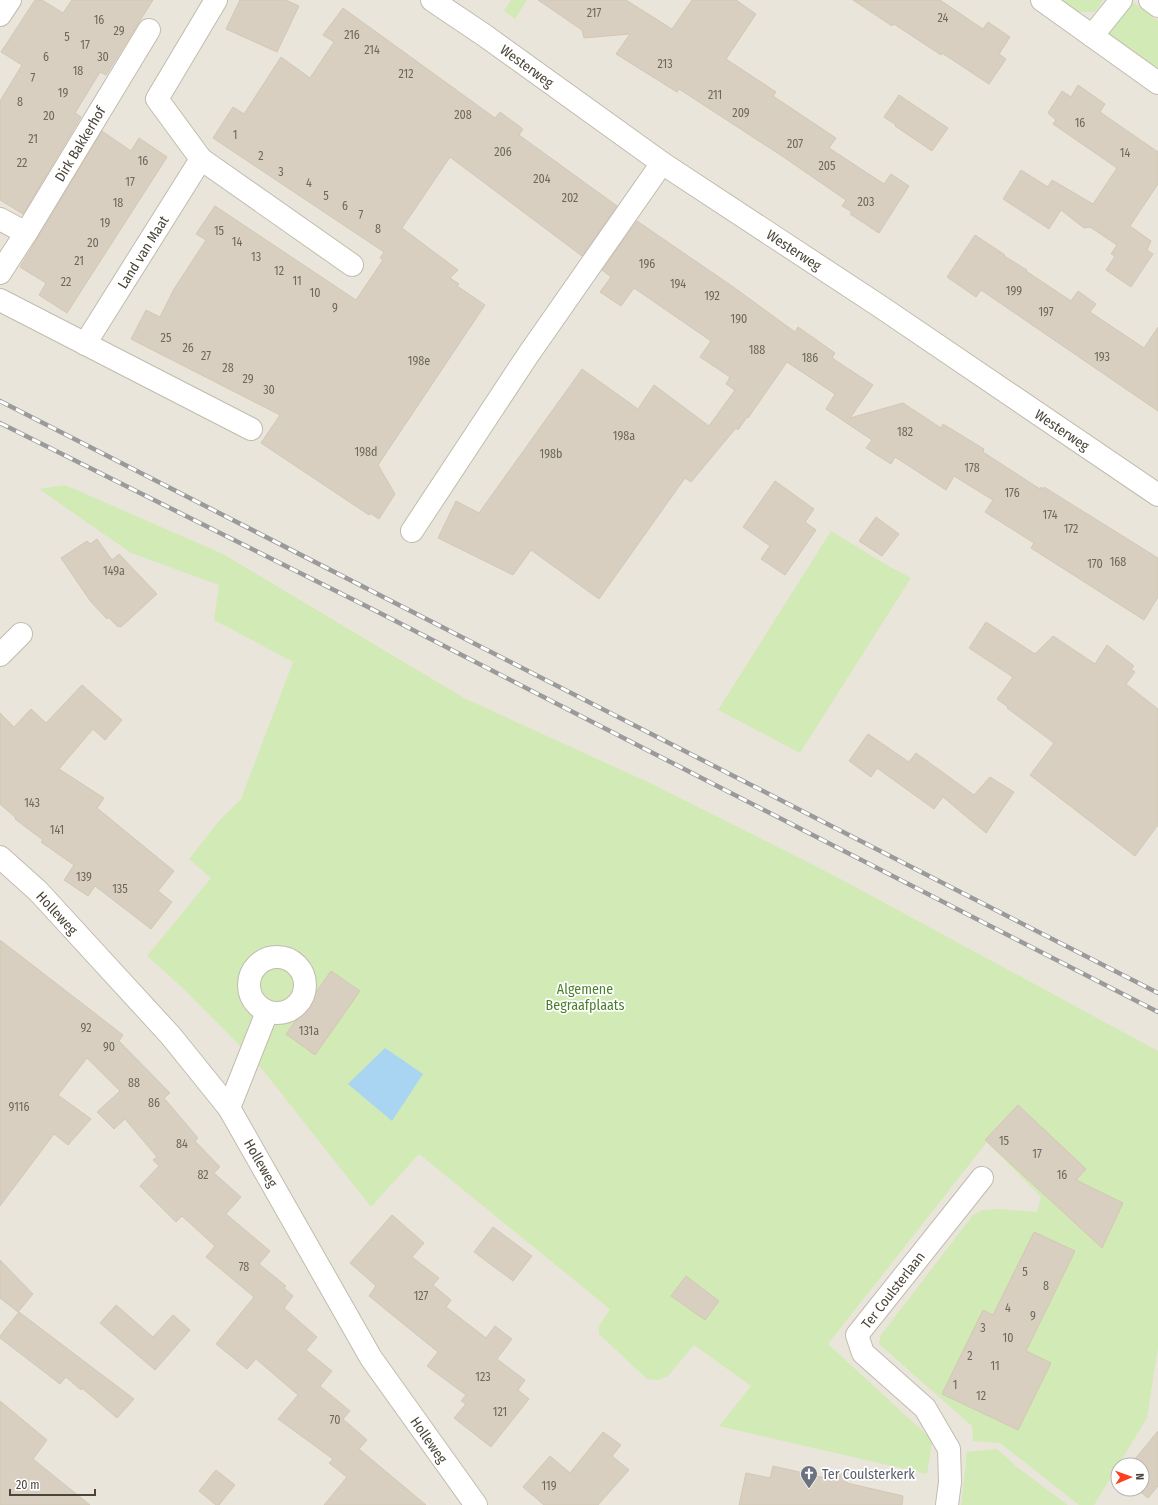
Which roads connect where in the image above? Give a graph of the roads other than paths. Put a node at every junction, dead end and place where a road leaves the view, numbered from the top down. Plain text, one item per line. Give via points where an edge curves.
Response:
1 (10, 0) edge
2 (216, 0) edge
3 (432, 0) edge
4 (1042, 0) edge
5 (1121, 0) edge
6 (1150, 0) edge
7 (1158, 6) edge
8 (0, 15) edge
9 (149, 30) dead end
10 (1092, 36) junction
11 (1158, 83) edge
12 (201, 159) junction
13 (662, 163) junction
14 (0, 219) edge
15 (26, 233) junction
16 (352, 265) dead end
17 (0, 273) edge
18 (0, 300) edge
19 (84, 344) junction
20 (251, 429) dead end
21 (1158, 495) edge
22 (412, 531) dead end
23 (21, 634) dead end
24 (0, 654) edge
25 (0, 857) edge
26 (267, 1012) dead end
27 (230, 1108) junction
28 (982, 1178) dead end
29 (476, 1505) edge
30 (947, 1505) edge

1 - 8 street
2 - 12 street via 157,99
3 - 13 street, Westerweg
4 - 10 street
5 - 10 street
6 - 7 street
9 - 15 street, Dirk Bakkerhof
10 - 11 street
12 - 16 street
12 - 19 street, Land van Maat
13 - 21 street, Westerweg via 887,311
13 - 22 street via 528,355
14 - 15 street
15 - 17 street, Dirk Bakkerhof
18 - 19 street
19 - 20 street
23 - 24 street
25 - 27 street, Holleweg via 38,891 171,1036
26 - 27 street
27 - 29 street, Holleweg via 371,1358
28 - 30 street, Ter Coulsterlaan via 857,1335 863,1353 925,1408 948,1449 950,1482

